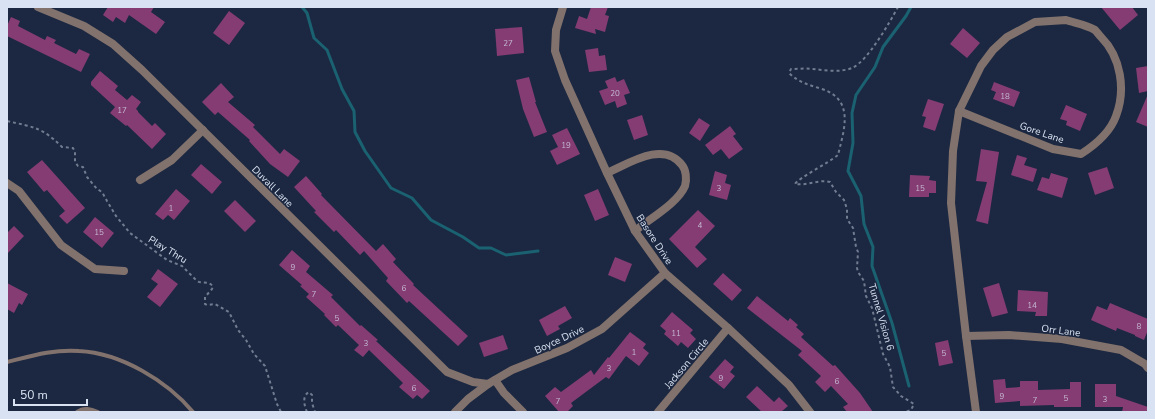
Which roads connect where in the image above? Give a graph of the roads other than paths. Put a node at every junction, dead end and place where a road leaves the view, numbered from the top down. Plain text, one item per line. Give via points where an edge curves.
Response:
1 (38, 7) edge
2 (563, 7) edge
3 (959, 111) junction
4 (203, 130) junction
5 (607, 173) junction
6 (140, 180) dead end
7 (7, 183) edge
8 (635, 231) junction
9 (124, 271) dead end
10 (665, 273) junction
11 (728, 328) junction
12 (966, 336) junction
13 (7, 362) edge
14 (1148, 368) edge
15 (495, 380) junction
16 (488, 384) junction
17 (77, 412) edge
18 (98, 412) edge
19 (193, 412) edge
20 (455, 412) edge
21 (523, 412) edge
22 (658, 412) edge
23 (810, 412) edge
24 (976, 412) edge

1 - 4 street, Duvall Lane via 84,26 113,44
2 - 5 street, Basore Drive via 556,30 555,51 565,80
3 - 3 street, Gore Lane via 1053,149 1081,154 1095,145 1116,118 1120,100 1120,79 1115,55 1095,30 1066,20 1035,22 1007,37 993,50 981,66
3 - 12 street, Gore Lane via 953,151 951,203
4 - 6 street via 172,160
4 - 16 street, Duvall Lane via 447,372 473,382
5 - 8 street, Basore Drive
5 - 8 street via 646,156 661,154 672,156 684,168 685,185 680,193
7 - 9 street via 19,191 61,245 95,269
8 - 10 street, Basore Drive
10 - 11 street, Basore Drive
10 - 15 street, Boyce Drive via 602,328 567,348 512,370
11 - 22 street, Jackson Circle
11 - 23 street, Basore Drive via 789,385
12 - 14 street, Orr Lane via 1009,335 1062,339 1121,350
12 - 24 street, Gore Lane
13 - 19 lane via 46,352 80,351 107,356 139,369 163,383
15 - 16 street, Boyce Drive
15 - 21 street via 504,394
16 - 20 street, Boyce Drive
17 - 18 lane via 91,409

